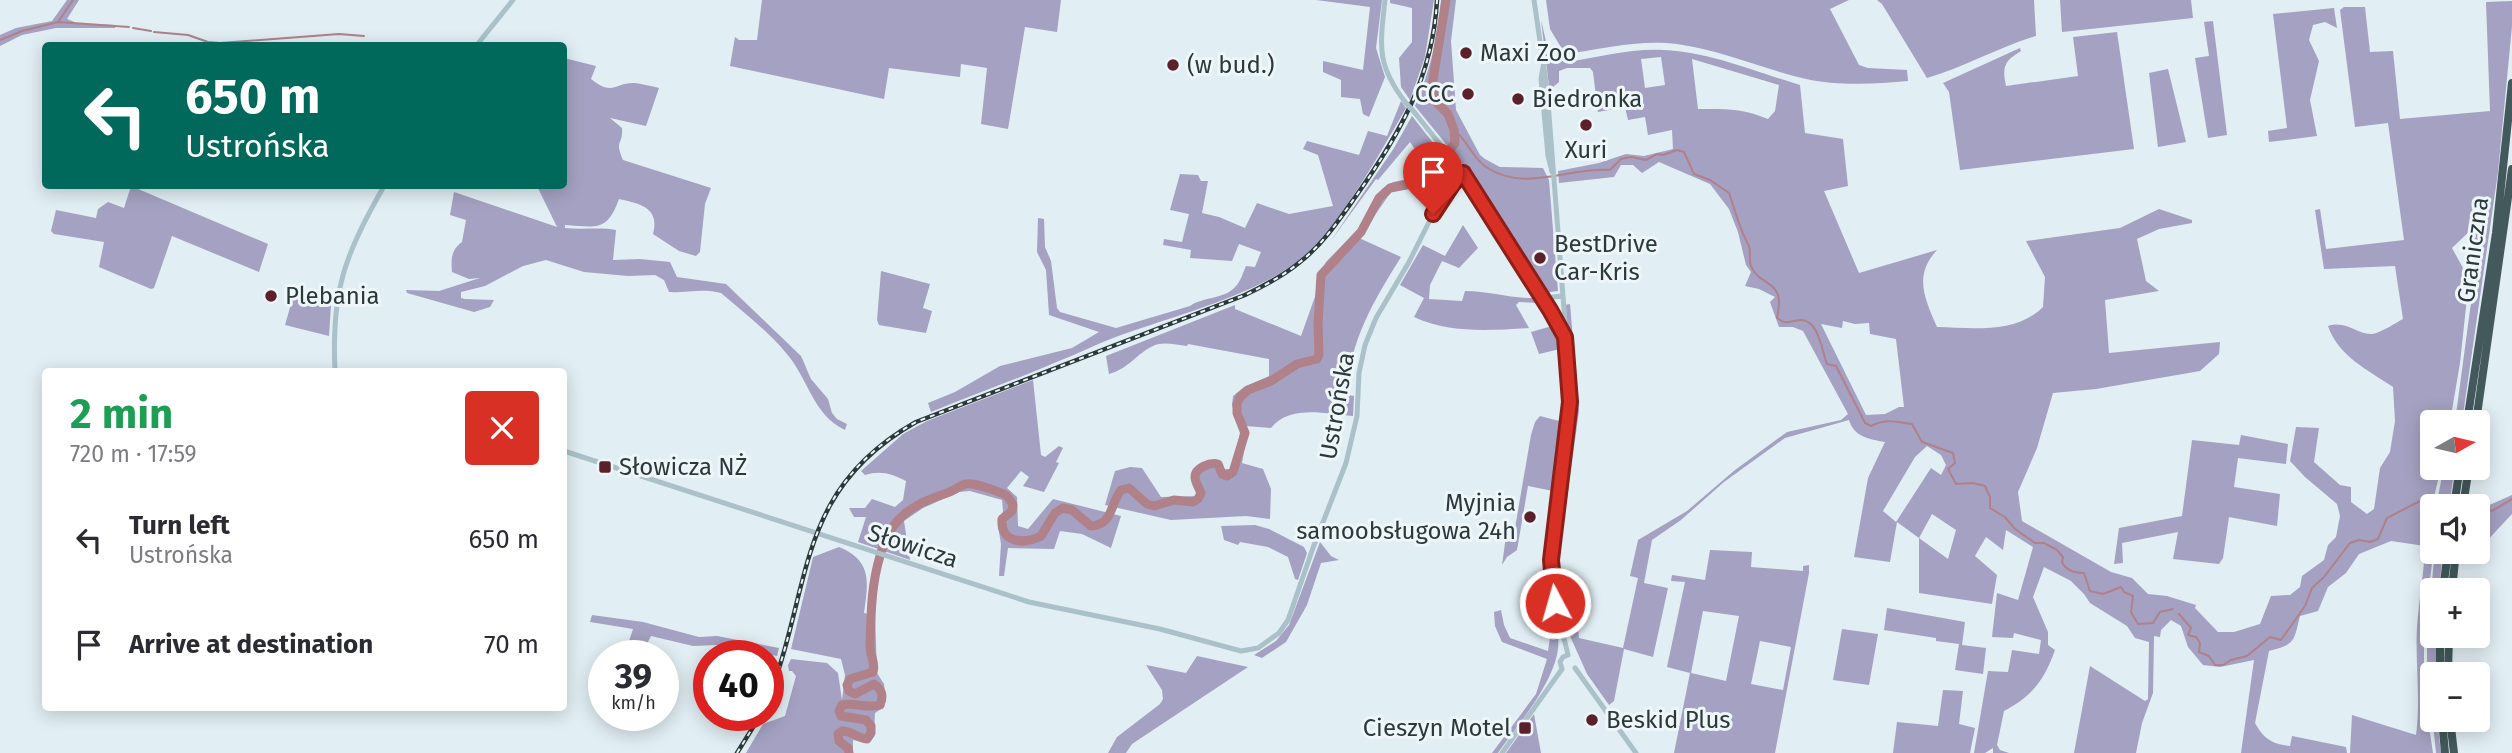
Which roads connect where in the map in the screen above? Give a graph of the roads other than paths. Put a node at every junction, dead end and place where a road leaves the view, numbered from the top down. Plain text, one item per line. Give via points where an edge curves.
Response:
1 (513, 0) edge
2 (1385, 0) edge
3 (1534, 0) edge
4 (479, 42) edge
5 (1543, 64) junction
6 (2512, 83) edge
7 (1545, 126) junction
8 (1551, 141) junction
9 (2512, 169) edge
10 (1463, 173) junction
11 (1553, 173) junction
12 (382, 189) edge
13 (1563, 296) junction
14 (1542, 298) junction
15 (1565, 337) junction
16 (335, 368) edge
17 (2469, 410) edge
18 (2478, 410) edge
19 (567, 452) edge
20 (1258, 648) joint
21 (1573, 658) junction
22 (1575, 668) junction
23 (1562, 670) junction
24 (2443, 732) edge
25 (2452, 732) edge
26 (1502, 753) edge
27 (1636, 753) edge
28 (2445, 753) edge
29 (2454, 753) edge

1 - 4 street
2 - 10 street, bridge via 1382,58 1392,83
3 - 5 street
5 - 7 street
5 - 8 street
6 - 17 highway, Graniczna via 2496,233
7 - 8 street
7 - 11 street
8 - 11 street
9 - 18 highway, Graniczna
10 - 14 street
10 - 20 street, Ustrońska via 1433,214 1376,318 1359,373 1357,416 1346,463 1288,621
11 - 13 street
12 - 16 street via 343,271 335,319
13 - 14 street
13 - 15 street
14 - 15 street
15 - 21 street via 1570,402 1551,560 1555,603
19 - 20 street, Słowicza via 1029,601 1241,651
21 - 22 street
21 - 23 street via 1560,662
22 - 23 street
22 - 27 street
23 - 26 street
24 - 28 highway
25 - 29 highway

